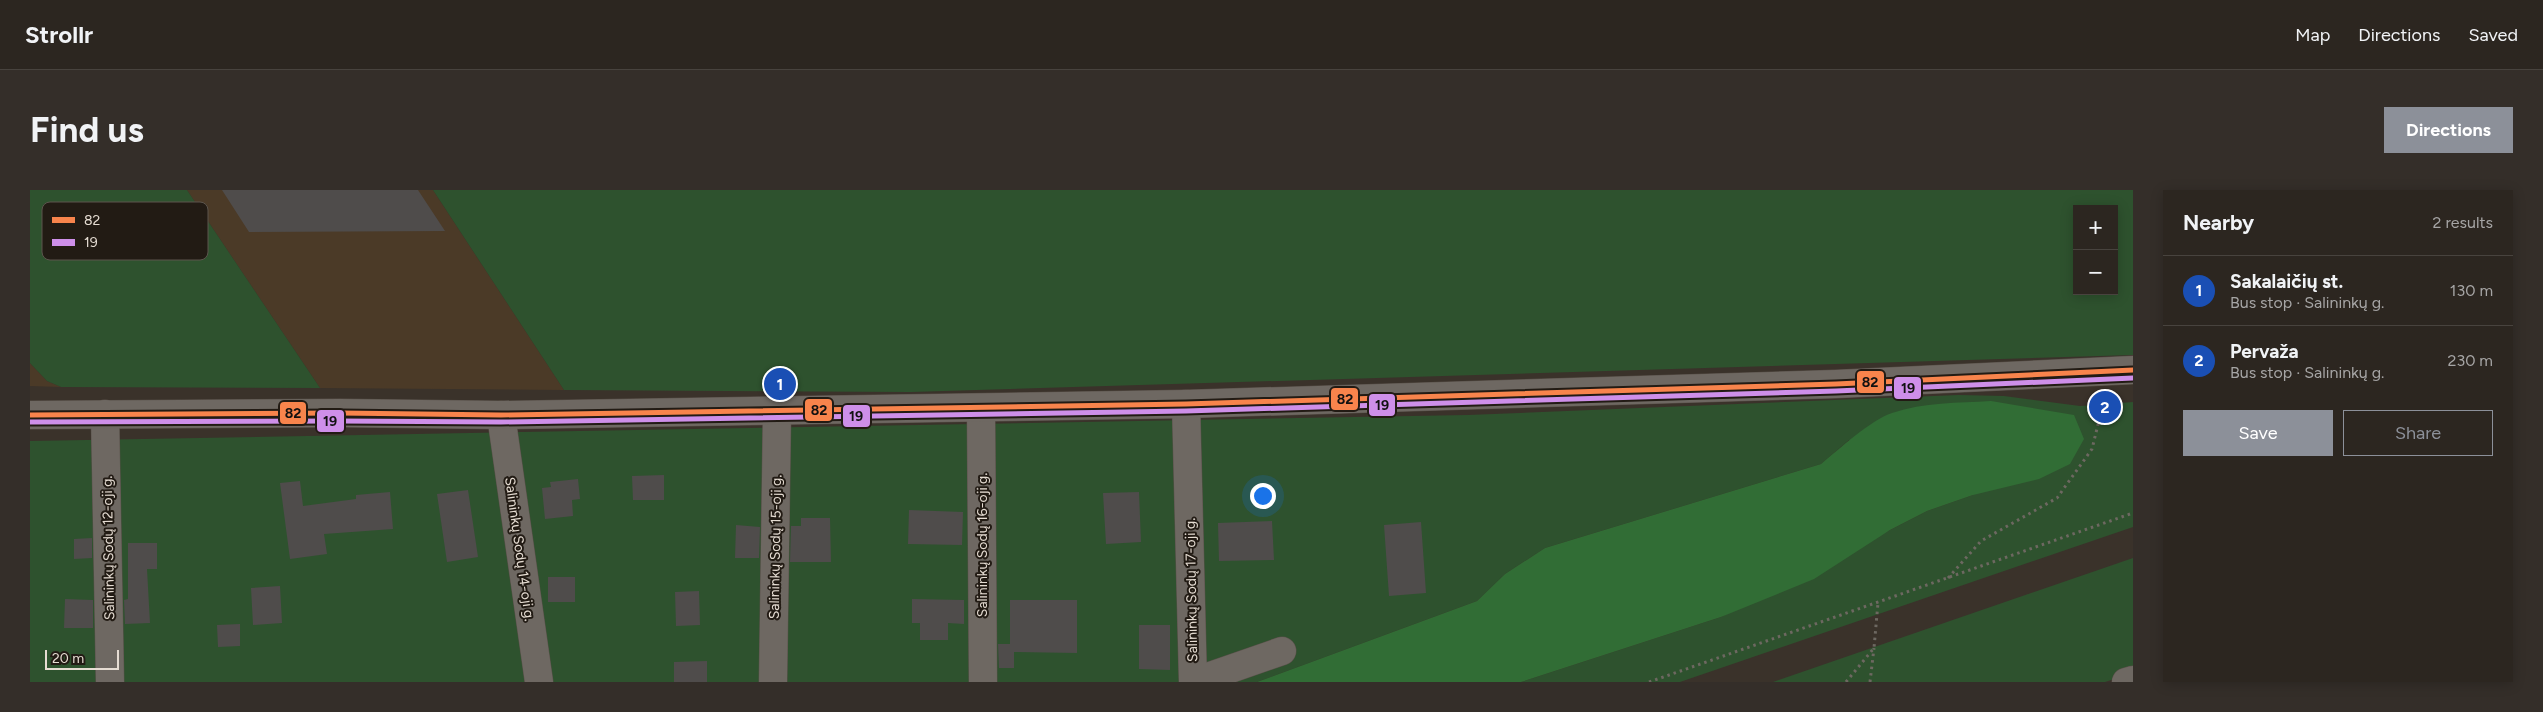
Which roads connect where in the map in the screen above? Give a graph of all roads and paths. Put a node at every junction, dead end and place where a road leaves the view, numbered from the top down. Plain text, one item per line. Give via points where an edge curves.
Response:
1 (2122, 371) edge
2 (1186, 404) junction
3 (981, 409) junction
4 (777, 412) junction
5 (105, 414) junction
6 (30, 415) edge
7 (500, 415) junction
8 (2133, 513) edge
9 (1947, 579) junction
10 (1878, 603) junction
11 (1874, 648) junction
12 (1282, 651) dead end
13 (2133, 680) edge
14 (110, 682) edge
15 (539, 682) edge
16 (773, 682) edge
17 (983, 682) edge
18 (1648, 682) edge
19 (1846, 682) edge
20 (1870, 682) edge
21 (2126, 682) edge

1 - 2 main road via 1826,384
1 - 9 path via 2092,449 2057,498 1981,541
2 - 3 main road
2 - 12 main road, Salininkų Sodų 17-oji g. via 1193,682
3 - 4 main road
3 - 17 main road, Salininkų Sodų 16-oji g.
4 - 7 main road
4 - 16 main road, Salininkų Sodų 15-oji g.
5 - 6 main road
5 - 7 main road
5 - 14 main road, Salininkų Sodų 12-oji g.
7 - 15 main road, Salininkų Sodų 14-oji g.
8 - 9 path
9 - 10 path
10 - 11 path
10 - 18 path
11 - 19 path
11 - 20 path
13 - 21 main road

